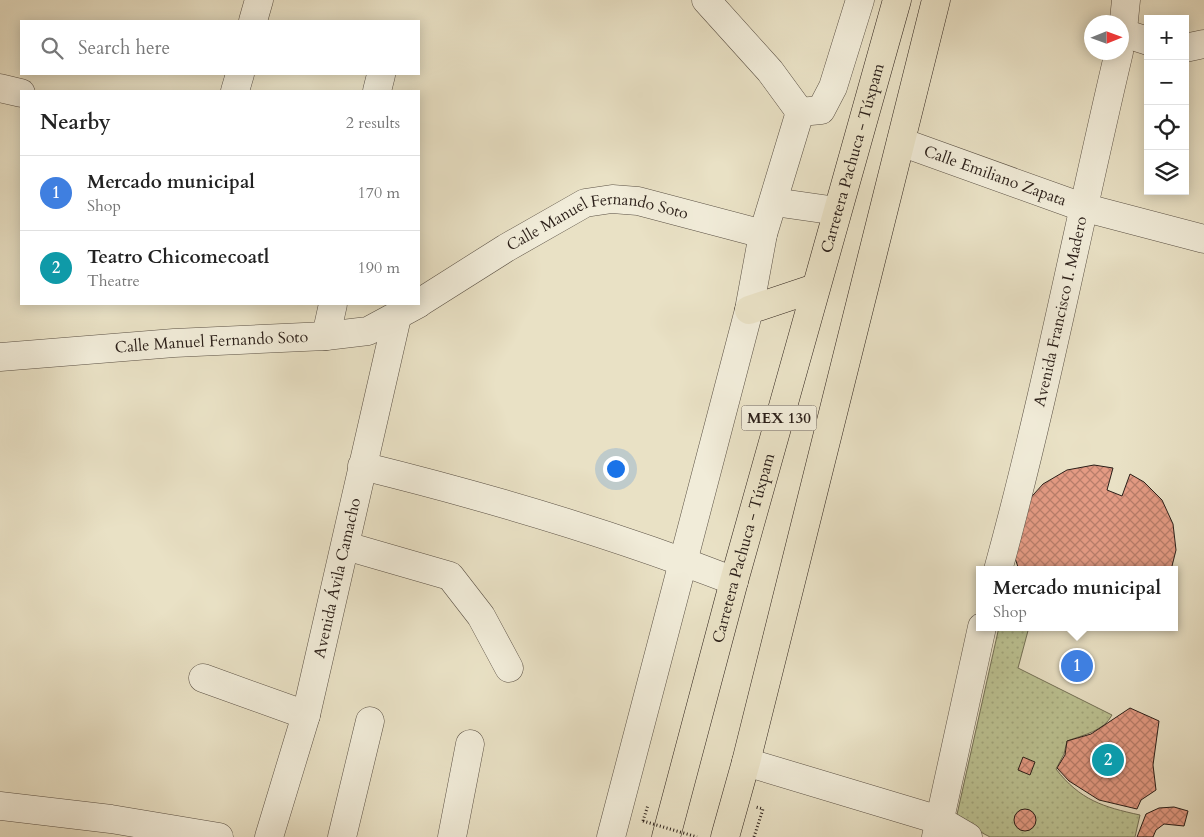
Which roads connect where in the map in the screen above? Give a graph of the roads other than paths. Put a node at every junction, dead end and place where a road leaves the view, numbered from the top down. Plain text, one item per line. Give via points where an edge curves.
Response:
1 (259, 0) edge
2 (706, 0) edge
3 (860, 0) edge
4 (897, 0) edge
5 (936, 0) edge
6 (1126, 0) edge
7 (1127, 15) edge
8 (253, 20) edge
9 (1204, 44) edge
10 (1189, 47) edge
11 (1123, 60) edge
12 (240, 75) edge
13 (0, 88) edge
14 (235, 90) edge
15 (20, 93) edge
16 (800, 112) junction
17 (901, 142) junction
18 (774, 202) junction
19 (1082, 207) junction
20 (838, 211) junction
21 (763, 234) junction
22 (1204, 239) edge
23 (815, 288) junction
24 (420, 302) edge
25 (333, 305) edge
26 (411, 308) edge
27 (749, 310) junction
28 (326, 336) junction
29 (0, 356) edge
30 (362, 466) junction
31 (346, 546) junction
32 (683, 561) junction
33 (999, 566) edge
34 (734, 581) junction
35 (981, 631) edge
36 (509, 668) dead end
37 (203, 678) dead end
38 (306, 715) junction
39 (370, 721) dead end
40 (470, 744) dead end
41 (746, 762) junction
42 (0, 806) edge
43 (109, 828) edge
44 (937, 829) edge
45 (219, 837) edge
46 (269, 837) edge
47 (342, 837) edge
48 (452, 837) edge
49 (611, 837) edge
50 (666, 837) edge
51 (725, 837) edge
52 (968, 837) edge

1 - 8 street
2 - 16 street via 770,71
3 - 16 street via 833,86 822,110
4 - 20 main road, Carretera Pachuca - Túxpam / MEX 130
5 - 17 main road, MEX 130
6 - 7 street, Avenida Francisco I. Madero
9 - 10 street
11 - 19 street, Avenida Francisco I. Madero
12 - 14 street
13 - 15 street
16 - 18 street
17 - 19 street, Calle Emiliano Zapata
17 - 41 main road, MEX 130
18 - 20 street
18 - 21 street
19 - 22 street, Calle Emiliano Zapata
19 - 33 street, Avenida Francisco I. Madero via 1028,462
20 - 23 main road, Carretera Pachuca - Túxpam / MEX 130
21 - 24 street, Calle Manuel Fernando Soto via 638,201 612,199 585,203
21 - 27 street
23 - 27 main road
23 - 34 main road, Carretera Pachuca - Túxpam / MEX 130
25 - 28 street
26 - 28 street, Calle Manuel Fernando Soto via 368,331
26 - 30 street, Avenida Ávila Camacho
27 - 32 street
28 - 29 street, Calle Manuel Fernando Soto
30 - 31 street, Avenida Ávila Camacho
30 - 32 street via 469,492
31 - 36 street via 450,576 481,616
31 - 38 street, Avenida Ávila Camacho
32 - 34 street
32 - 49 street
34 - 50 main road, Carretera Pachuca - Túxpam / MEX 130
35 - 44 street
37 - 38 street
38 - 46 street, Avenida Ávila Camacho
39 - 47 street
40 - 48 street
41 - 44 street
41 - 51 main road, MEX 130
42 - 43 street
43 - 45 street
44 - 52 street

